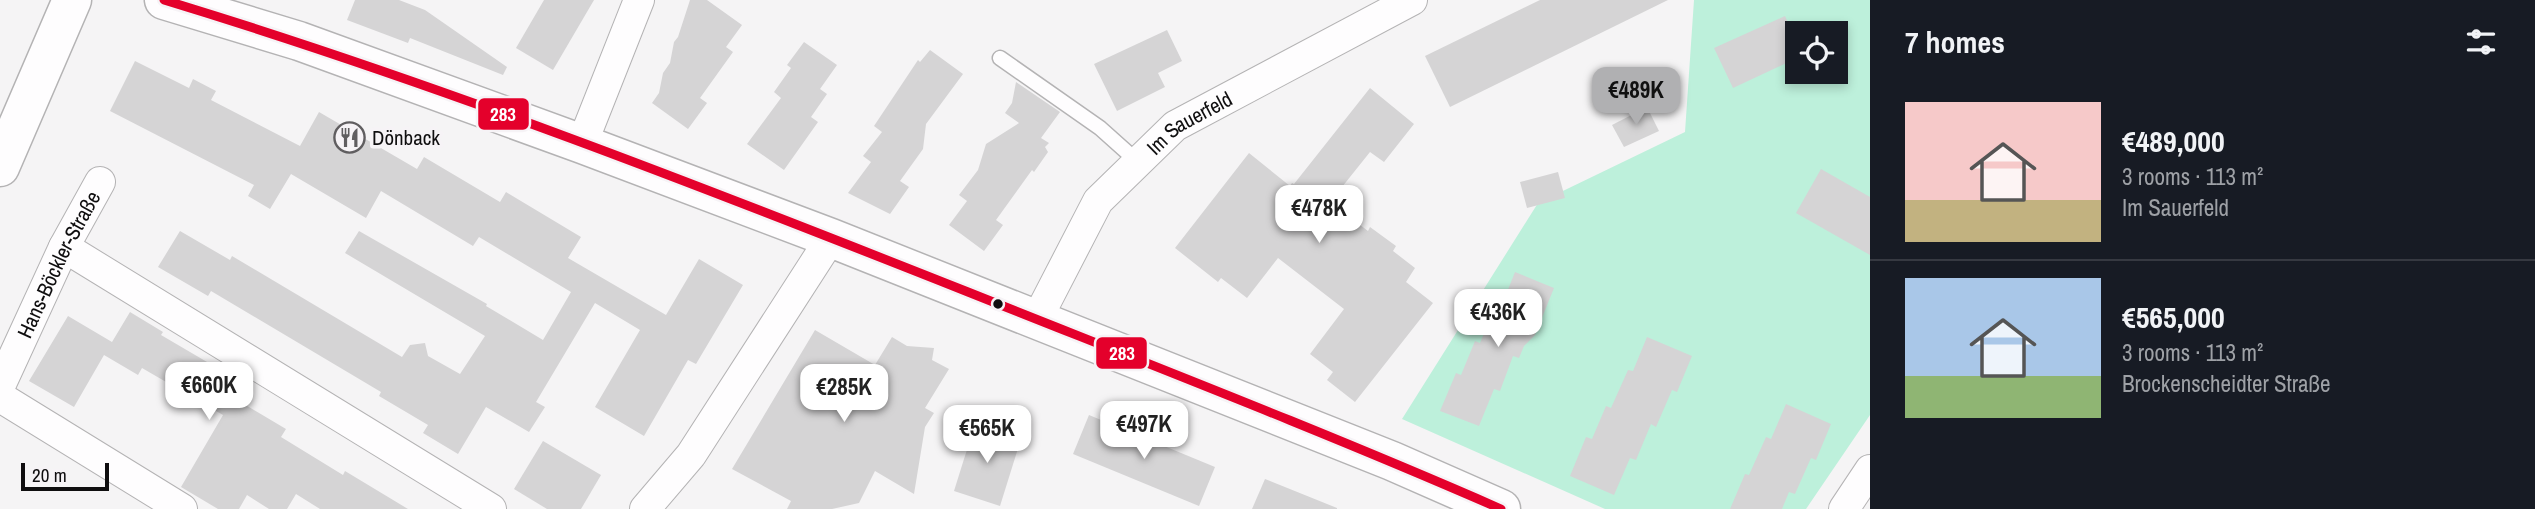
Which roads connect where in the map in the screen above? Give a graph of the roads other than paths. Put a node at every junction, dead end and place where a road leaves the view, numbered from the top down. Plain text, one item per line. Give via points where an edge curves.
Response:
1 (72, 0) edge
2 (164, 0) edge
3 (639, 0) edge
4 (1412, 0) edge
5 (1000, 58) dead end
6 (582, 144) junction
7 (1138, 162) junction
8 (0, 167) edge
9 (100, 182) dead end
10 (831, 238) junction
11 (64, 247) junction
12 (1037, 319) junction
13 (0, 386) edge
14 (0, 397) edge
15 (1870, 470) edge
16 (182, 509) edge
17 (491, 509) edge
18 (645, 509) edge
19 (1501, 509) edge
20 (1844, 509) edge

1 - 8 street
2 - 6 street via 299,41
3 - 6 street
4 - 7 street, Im Sauerfeld via 1175,126
5 - 7 lane via 1100,128
6 - 10 street
7 - 12 street, Im Sauerfeld via 1098,201
9 - 11 street, Hans-Böckler-Straße
10 - 12 street
10 - 18 street via 691,455
11 - 13 street, Hans-Böckler-Straße
11 - 17 street
12 - 19 street
14 - 16 street
15 - 20 street

